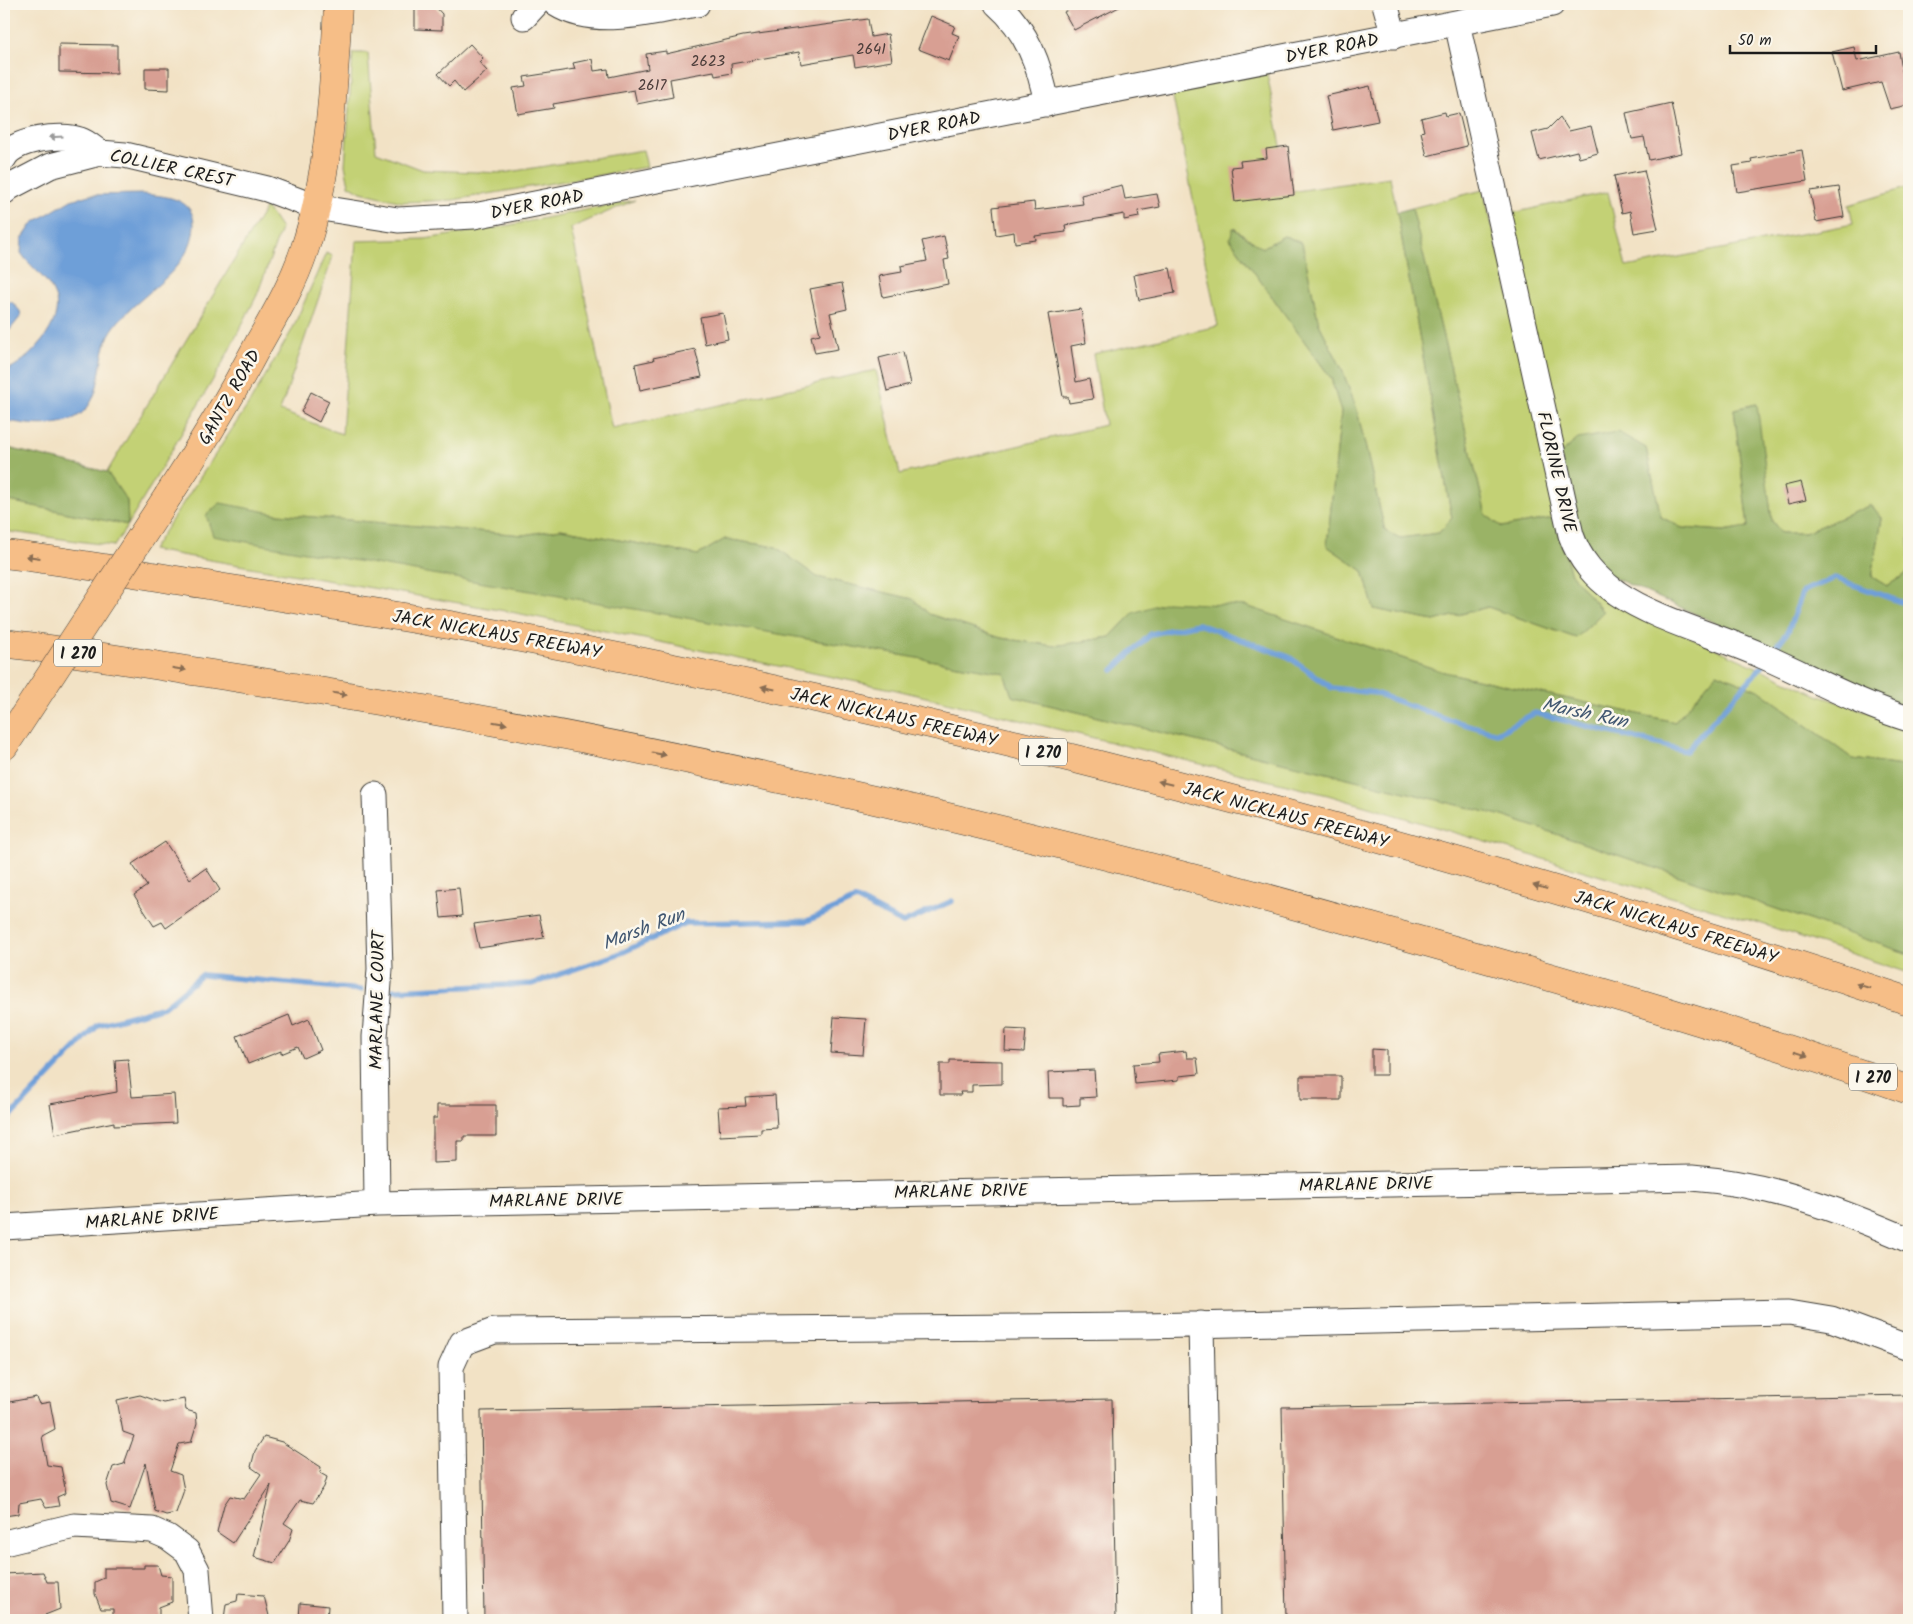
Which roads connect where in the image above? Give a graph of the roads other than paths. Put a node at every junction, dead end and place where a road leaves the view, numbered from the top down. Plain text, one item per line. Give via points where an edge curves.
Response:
1 (338, 4) edge
2 (556, 4) edge
3 (697, 4) edge
4 (997, 4) edge
5 (1385, 4) edge
6 (1552, 4) edge
7 (1457, 23) junction
8 (1394, 36) junction
9 (1047, 104) junction
10 (100, 153) junction
11 (4, 158) edge
12 (6, 185) edge
13 (315, 206) junction
14 (4, 554) edge
15 (4, 643) edge
16 (1909, 719) edge
17 (10, 737) edge
18 (375, 795) dead end
19 (1909, 1001) edge
20 (1909, 1090) edge
21 (378, 1204) junction
22 (4, 1227) edge
23 (1909, 1240) edge
24 (1201, 1324) junction
25 (1909, 1348) edge
26 (4, 1544) edge
27 (202, 1620) edge
28 (454, 1620) edge
29 (1207, 1620) edge

1 - 13 main road, GANTZ ROAD via 334,68
2 - 3 street via 566,10 616,17
4 - 9 street via 1012,17 1029,45 1042,76
5 - 8 street
6 - 7 street, DYER ROAD
7 - 8 street, DYER ROAD
7 - 16 street, FLORINE DRIVE via 1571,536 1585,566 1619,594 1641,607
8 - 9 street, DYER ROAD
9 - 13 street, DYER ROAD via 474,216 398,220
10 -> 11 street via 81,140 60,136 18,146
10 - 12 street, COLLIER CREST via 50,166
10 - 13 street, COLLIER CREST via 125,155 267,189
13 - 17 main road, GANTZ ROAD, bridge via 292,281 236,387
19 -> 14 main road, JACK NICKLAUS FREEWAY / I 270 via 1739,945 1304,817 828,700 576,648 367,610
15 -> 20 main road, I 270 via 342,694 554,733 807,784 1058,842 1515,967 1836,1064
18 - 21 street, MARLANE COURT via 380,969 375,1037
21 - 22 street, MARLANE DRIVE
21 - 23 street, MARLANE DRIVE via 1692,1178 1776,1190
24 - 25 street via 1789,1312 1831,1319
24 - 28 street via 494,1331 462,1343 451,1367
24 - 29 street
26 - 27 street via 74,1526 152,1530 187,1551 197,1570

